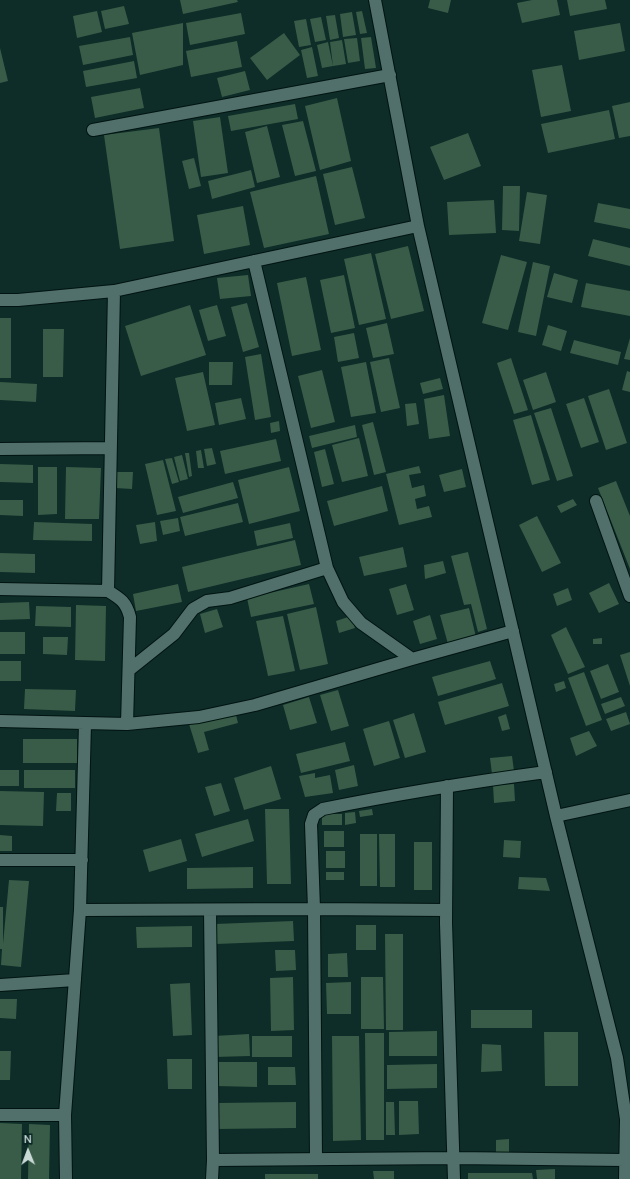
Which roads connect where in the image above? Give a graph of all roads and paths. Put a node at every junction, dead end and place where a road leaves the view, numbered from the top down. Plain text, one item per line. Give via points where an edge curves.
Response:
1 (375, 0) edge
2 (390, 75) junction
3 (93, 130) dead end
4 (418, 226) junction
5 (254, 261) junction
6 (114, 290) junction
7 (0, 300) edge
8 (110, 448) junction
9 (0, 449) edge
10 (596, 501) dead end
11 (327, 568) junction
12 (0, 589) edge
13 (108, 591) junction
14 (630, 596) edge
15 (513, 631) junction
16 (412, 659) junction
17 (129, 670) junction
18 (0, 721) edge
19 (85, 724) junction
20 (127, 724) junction
21 (546, 772) junction
22 (447, 786) junction
23 (630, 800) edge
24 (556, 816) junction
25 (0, 860) edge
26 (82, 860) junction
27 (314, 909) junction
28 (80, 910) junction
29 (210, 910) junction
30 (446, 910) junction
31 (75, 980) junction
32 (0, 985) edge
33 (65, 1114) junction
34 (0, 1115) edge
35 (628, 1119) edge
36 (454, 1158) junction
37 (316, 1159) junction
38 (213, 1160) junction
39 (625, 1160) junction
40 (66, 1179) edge
41 (212, 1179) edge
42 (454, 1179) edge
43 (625, 1179) edge

1 - 2 street
2 - 3 street
2 - 4 street
4 - 5 street
4 - 15 street
5 - 6 street
5 - 11 street
6 - 7 street
6 - 8 street
8 - 9 street
8 - 13 street
10 - 14 street
11 - 16 street via 343,602 361,623
11 - 17 street via 230,598 207,601 193,609 174,634
12 - 13 street
13 - 17 street via 120,598 127,607 130,617
15 - 16 street
15 - 21 street
16 - 20 street via 254,705 199,717
17 - 20 street
18 - 19 street
19 - 20 street
19 - 26 street
21 - 22 street
21 - 24 street
22 - 27 street via 323,809 314,815 311,824
22 - 30 street
23 - 24 street
24 - 35 street via 617,1058
25 - 26 street
26 - 28 street
27 - 29 street
27 - 30 street
27 - 37 street
28 - 29 street
28 - 31 street
29 - 38 street
30 - 36 street
31 - 32 street
31 - 33 street
33 - 34 street
33 - 40 street
35 - 39 street
36 - 37 street
36 - 39 street
36 - 42 street
37 - 38 street
38 - 41 street
39 - 43 street

